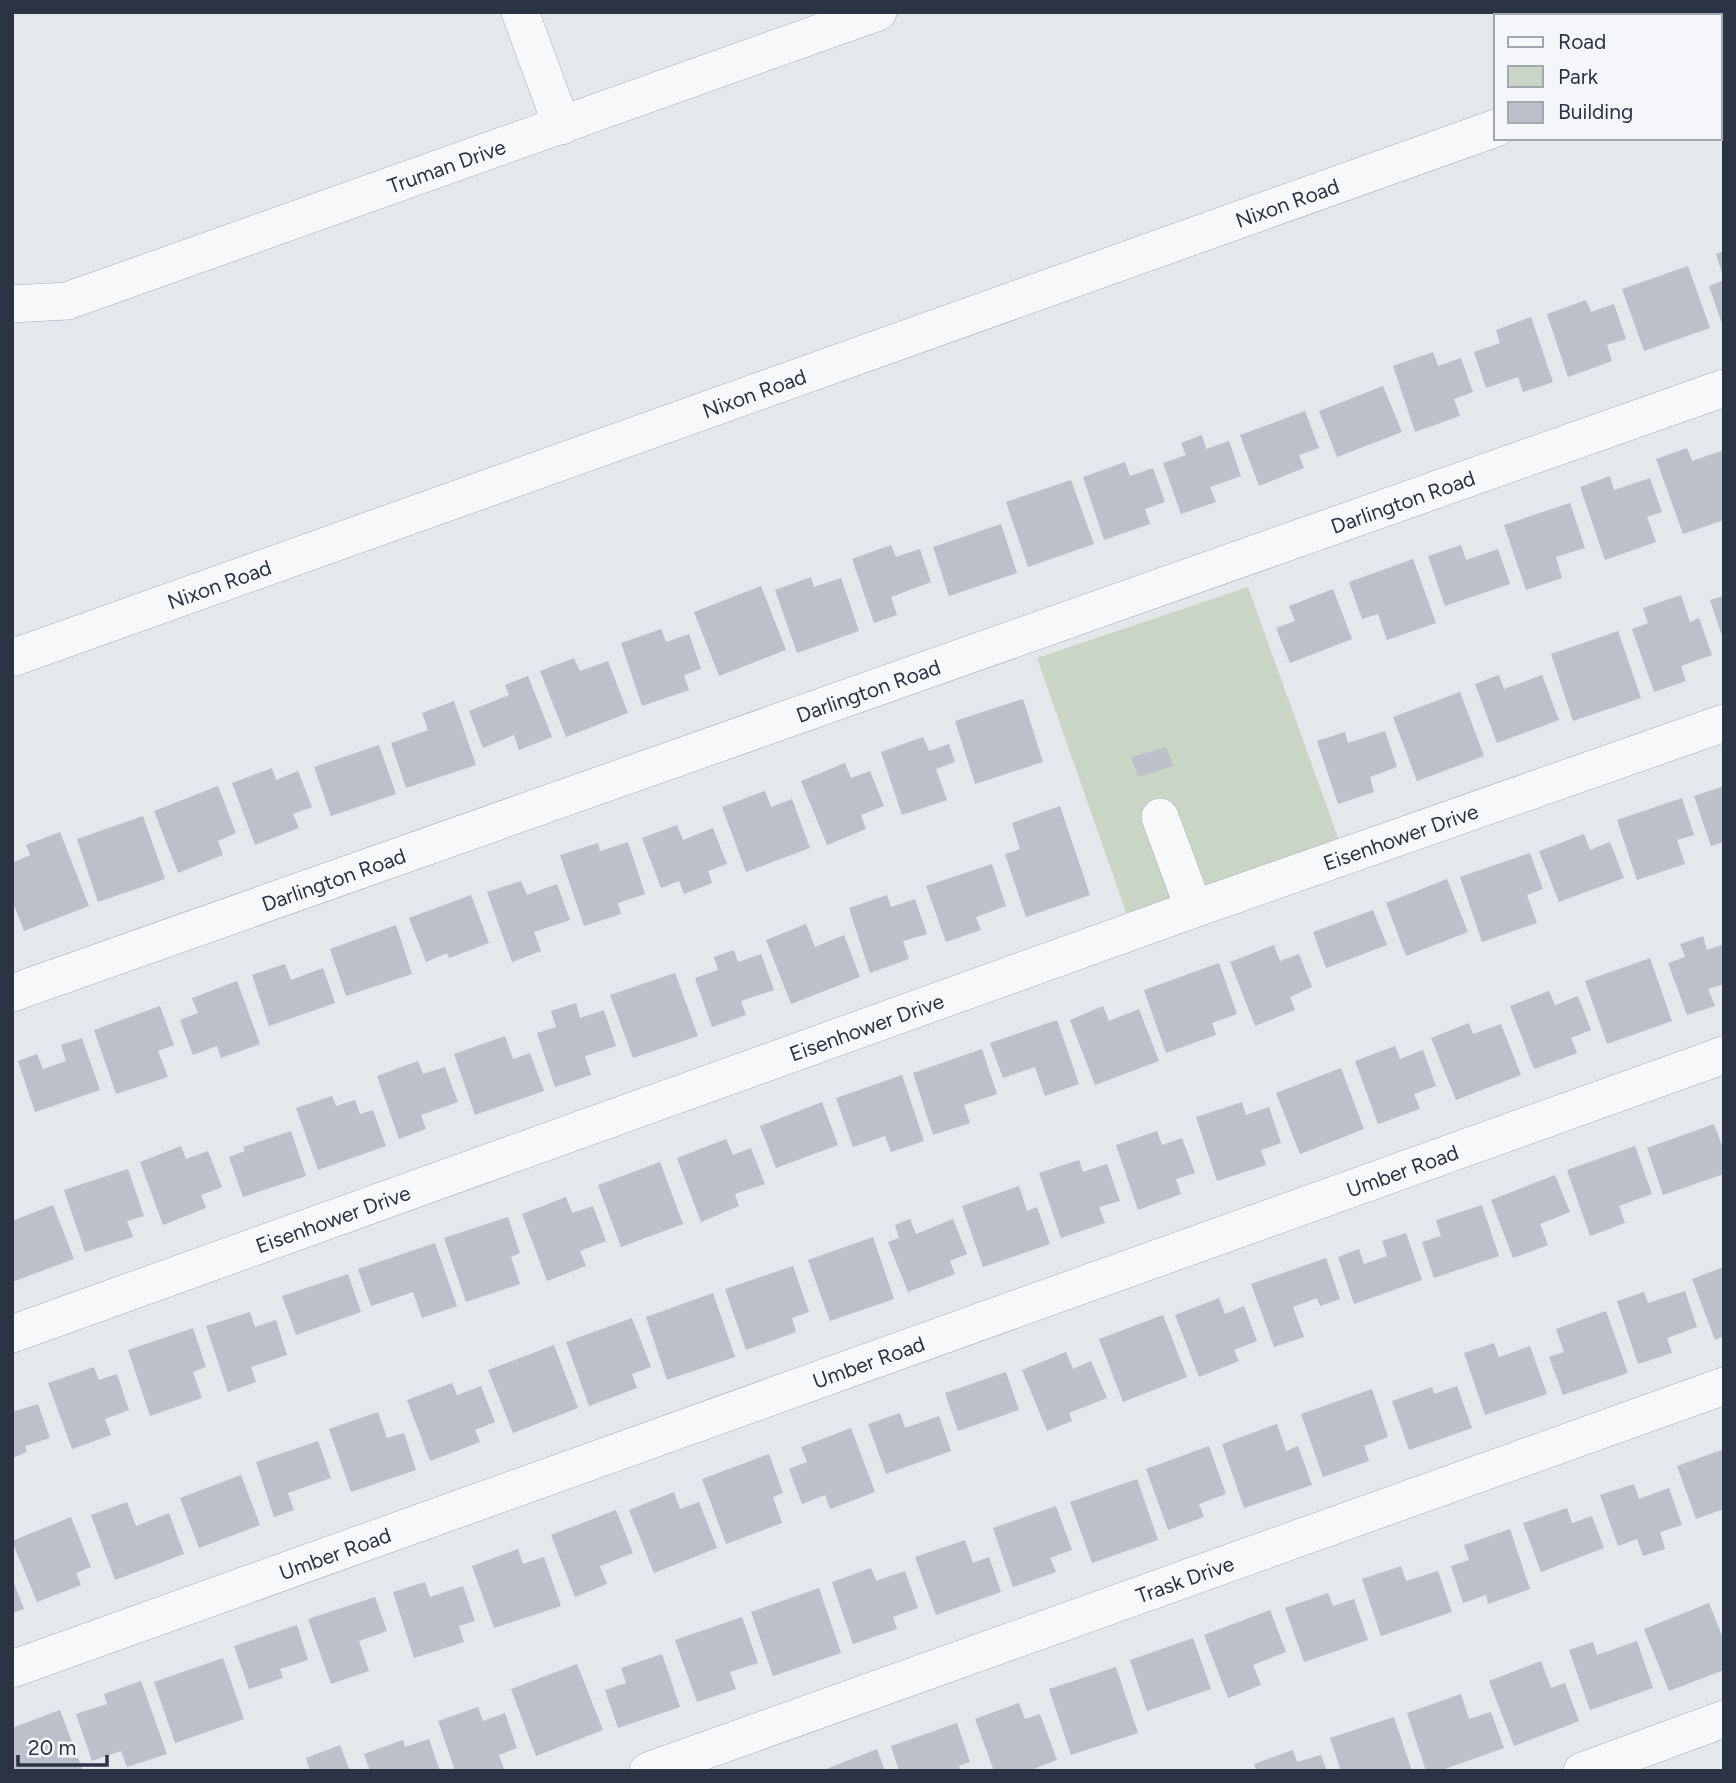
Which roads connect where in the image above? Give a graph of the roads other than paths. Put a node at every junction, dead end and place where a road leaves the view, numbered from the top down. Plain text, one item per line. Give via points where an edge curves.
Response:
1 (520, 12) edge
2 (878, 12) edge
3 (562, 126) junction
4 (1494, 129) edge
5 (12, 304) edge
6 (1724, 387) edge
7 (12, 658) edge
8 (1724, 723) edge
9 (1160, 817) dead end
10 (1194, 909) junction
11 (12, 993) edge
12 (1724, 1055) edge
13 (12, 1334) edge
14 (1724, 1386) edge
15 (12, 1669) edge
16 (1724, 1719) edge
17 (648, 1771) edge
18 (1582, 1771) edge

1 - 3 street
2 - 3 street, Truman Drive
3 - 5 street, Truman Drive via 67,300
4 - 7 street, Nixon Road
6 - 11 street, Darlington Road
8 - 10 street, Eisenhower Drive
9 - 10 street
10 - 13 street, Eisenhower Drive
12 - 15 street, Umber Road
14 - 17 street, Trask Drive
16 - 18 street

